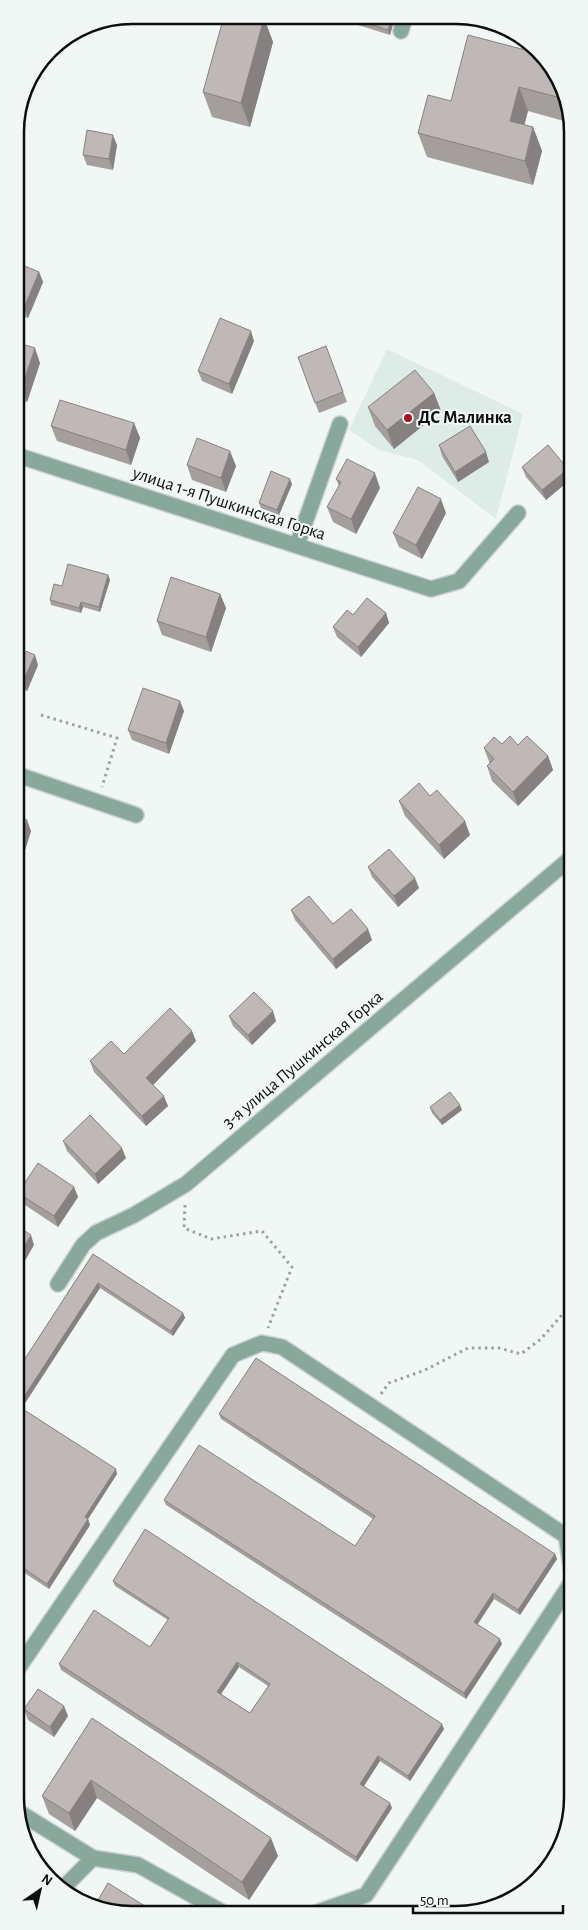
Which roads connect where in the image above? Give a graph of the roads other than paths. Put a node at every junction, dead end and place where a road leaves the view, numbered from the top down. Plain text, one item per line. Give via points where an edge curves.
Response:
1 (340, 424) dead end
2 (24, 458) edge
3 (518, 513) dead end
4 (297, 545) junction
5 (24, 777) edge
6 (136, 815) dead end
7 (564, 864) edge
8 (58, 1284) dead end
9 (564, 1535) edge
10 (564, 1592) edge
11 (24, 1656) edge
12 (26, 1816) edge
13 (94, 1858) junction
14 (67, 1884) edge
15 (211, 1906) edge
16 (335, 1906) edge

1 - 4 street
2 - 4 street, улица 1-я Пушкинская Горка
3 - 4 street, улица 1-я Пушкинская Горка via 459,581 431,588
5 - 6 street
7 - 8 street, 3-я улица Пушкинская Горка via 186,1184 96,1233 83,1245
9 - 11 street via 282,1347 262,1343 233,1355
10 - 16 street via 366,1895
12 - 13 street
13 - 14 street
13 - 15 street via 138,1865

